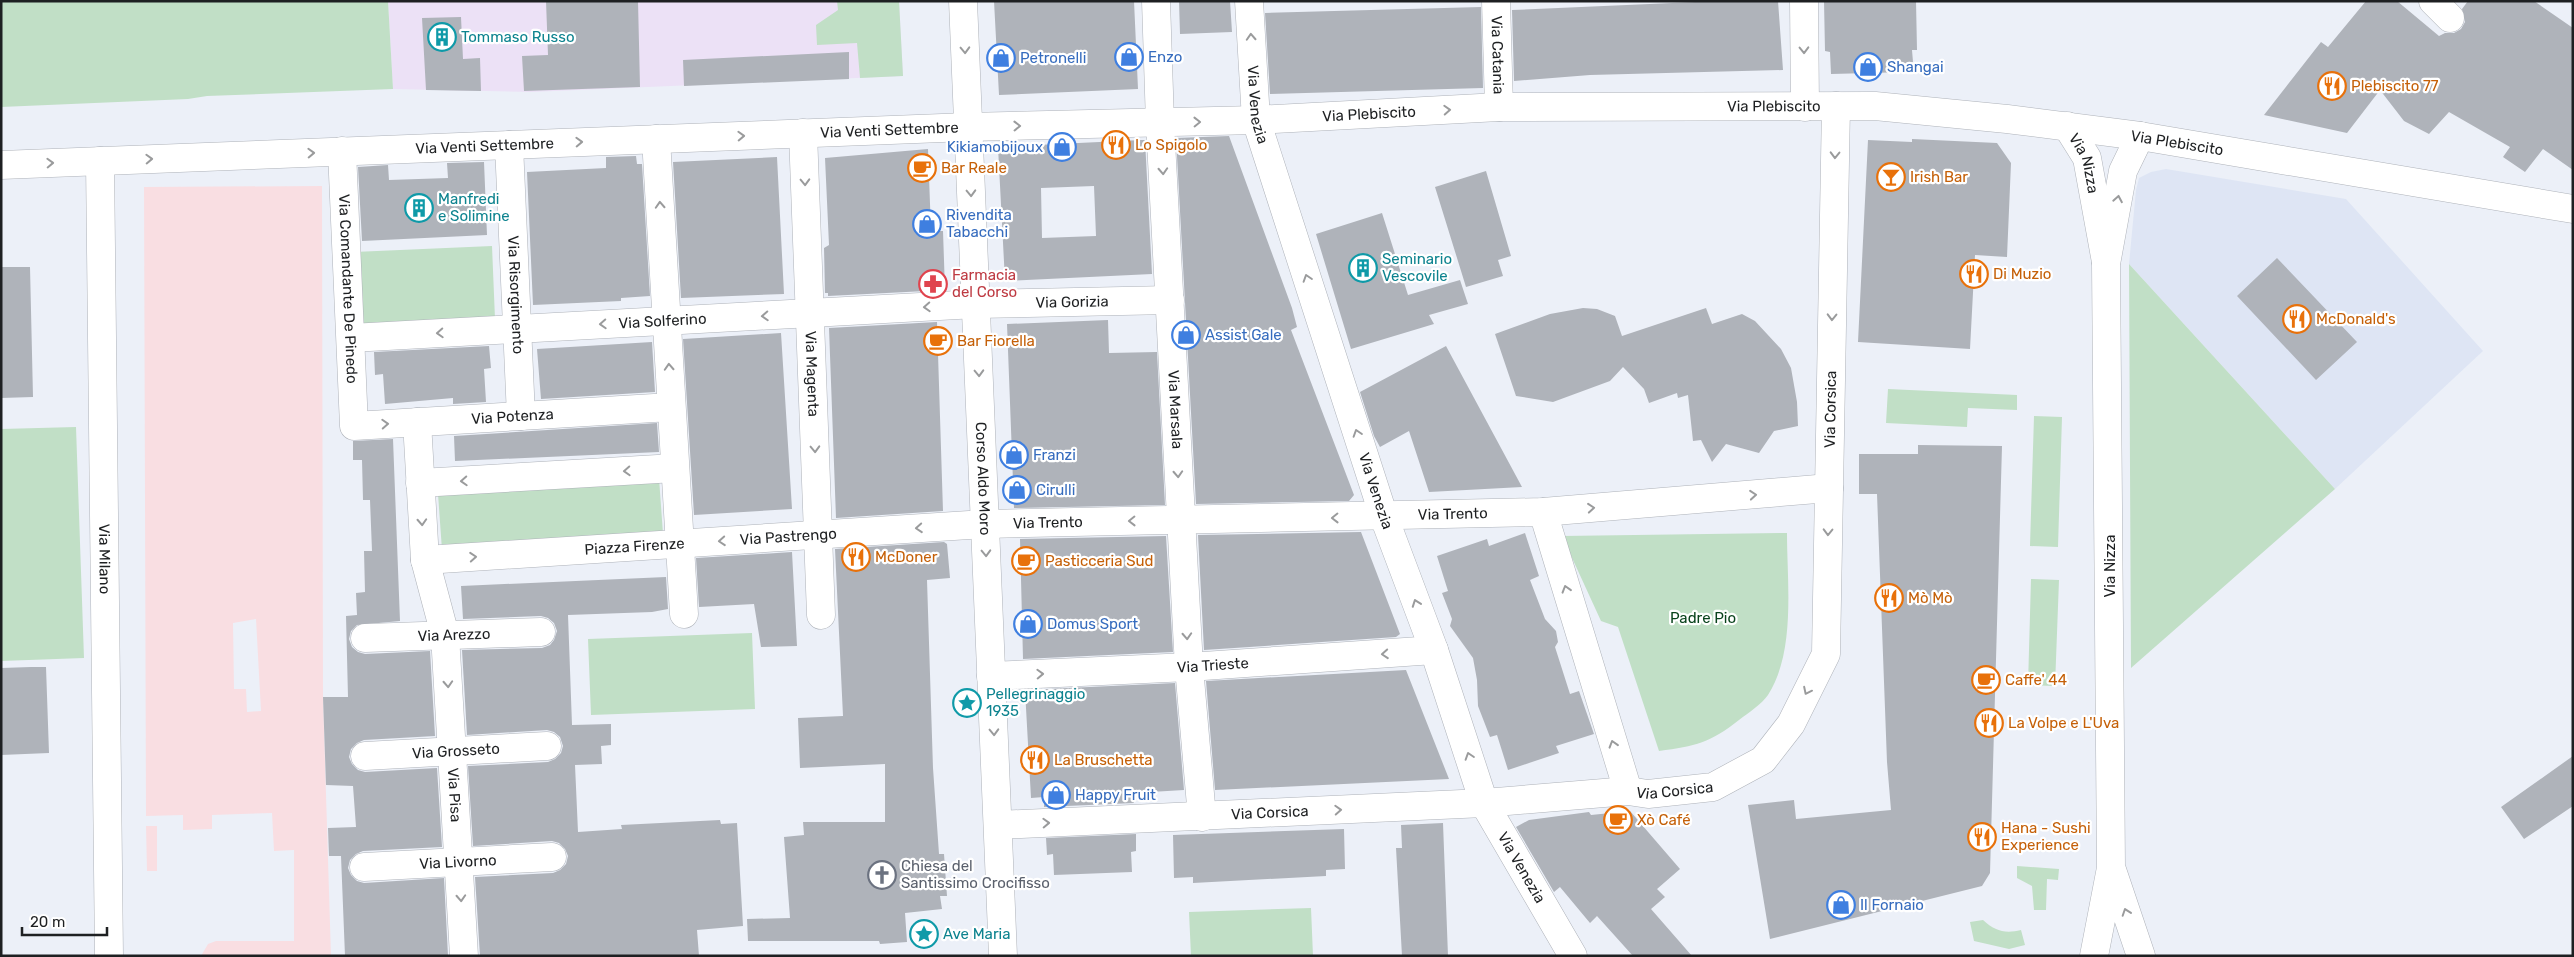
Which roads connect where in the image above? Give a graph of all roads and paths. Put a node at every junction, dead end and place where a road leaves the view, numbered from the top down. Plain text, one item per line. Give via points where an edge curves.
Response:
1 (964, 1) edge
2 (1156, 1) edge
3 (1250, 1) edge
4 (1496, 1) edge
5 (1804, 1) edge
6 (1836, 106) junction
7 (1499, 107) junction
8 (1805, 107) junction
9 (1256, 120) junction
10 (1160, 123) junction
11 (2067, 126) junction
12 (968, 127) junction
13 (803, 133) junction
14 (2140, 136) junction
15 (656, 139) junction
16 (509, 145) junction
17 (342, 151) junction
18 (100, 161) junction
19 (1, 165) edge
20 (2573, 209) edge
21 (2106, 264) junction
22 (1170, 300) junction
23 (976, 304) junction
24 (810, 313) junction
25 (666, 321) junction
26 (517, 329) junction
27 (351, 338) junction
28 (671, 407) junction
29 (521, 416) junction
30 (417, 422) junction
31 (354, 426) joint
32 (675, 468) junction
33 (420, 483) junction
34 (1828, 488) junction
35 (1542, 512) junction
36 (1384, 517) junction
37 (1181, 520) junction
38 (985, 524) junction
39 (818, 535) junction
40 (680, 544) junction
41 (425, 560) junction
42 (684, 614) dead end
43 (821, 615) dead end
44 (542, 632) dead end
45 (446, 635) junction
46 (365, 638) dead end
47 (1434, 650) junction
48 (1189, 667) junction
49 (991, 676) junction
50 (547, 746) dead end
51 (452, 751) junction
52 (365, 756) dead end
53 (1628, 791) junction
54 (1484, 803) junction
55 (1202, 817) junction
56 (998, 825) junction
57 (552, 857) dead end
58 (458, 862) junction
59 (364, 867) dead end
60 (2111, 868) junction
61 (108, 956) edge
62 (464, 956) edge
63 (1003, 956) edge
64 (1573, 956) edge
65 (2094, 956) edge
66 (2141, 956) edge

1 -> 12 street, Corso Aldo Moro
2 - 10 street, Via Marsala
9 -> 3 street, Via Venezia
4 - 7 street, Via Catania
5 -> 8 street
6 - 8 street, Via Plebiscito
6 - 11 street, Via Plebiscito via 1875,106
6 -> 34 street, Via Corsica
7 - 8 street, Via Plebiscito
9 -> 7 street, Via Plebiscito
10 -> 9 street, Via Plebiscito
36 -> 9 street, Via Venezia
12 -> 10 street, Via Plebiscito
10 -> 22 street, Via Marsala
11 - 14 street, Via Plebiscito
11 - 21 street, Via Nizza via 2087,158
12 - 13 street, Via Venti Settembre
12 -> 23 street, Corso Aldo Moro
15 -> 13 street, Via Venti Settembre
13 -> 24 street, Via Magenta
14 - 20 street, Via Plebiscito
21 -> 14 street, Via Nizza via 2123,171
16 -> 15 street, Via Venti Settembre
25 -> 15 street, Piazza Firenze
16 - 17 street, Via Venti Settembre
16 - 26 street, Via Risorgimento
18 -> 17 street, Via Venti Settembre
17 - 27 street, Via Comandante De Pinedo
19 -> 18 street, Via Venti Settembre
18 - 61 street, Via Milano
21 - 60 street, Via Nizza
22 - 23 street, Via Gorizia
22 -> 37 street, Via Marsala
23 -> 24 street, Via Solferino
23 -> 38 street, Corso Aldo Moro
24 -> 25 street, Via Solferino
24 -> 39 street, Via Magenta
25 -> 26 street, Via Solferino
28 -> 25 street, Piazza Firenze
26 -> 27 street, Via Solferino
26 - 29 street, Via Risorgimento
27 - 31 street, Via Comandante De Pinedo
28 - 29 street, Via Potenza
28 - 32 street, Piazza Firenze
29 - 30 street, Via Potenza
31 -> 30 street, Via Potenza
30 - 33 street
32 -> 33 street
32 - 40 street, Piazza Firenze
33 -> 41 street
35 -> 34 street, Via Trento
34 -> 53 street, Via Corsica via 1826,654 1792,724 1762,760 1713,788 1648,794
35 - 36 street, Via Trento
53 -> 35 street
36 -> 37 street, Via Trento
47 -> 36 street, Via Venezia
37 -> 38 street, Via Trento
37 -> 48 street, Via Marsala
38 -> 39 street, Via Pastrengo
38 -> 49 street, Corso Aldo Moro
39 -> 40 street, Via Pastrengo
39 - 43 street, Via Magenta
41 -> 40 street, Piazza Firenze
40 - 42 street
41 - 45 street, Via Pisa
44 - 45 street, Via Arezzo
45 - 46 street, Via Arezzo
45 -> 51 street, Via Pisa
47 -> 48 street, Via Trieste
54 -> 47 street, Via Venezia
49 -> 48 street, Via Trieste
48 - 55 street, Via Marsala
49 -> 56 street, Corso Aldo Moro
50 - 51 street, Via Grosseto
51 - 52 street, Via Grosseto
51 - 58 street, Via Pisa
53 - 54 street, Via Corsica
55 -> 54 street, Via Corsica
54 - 64 street, Via Venezia
56 -> 55 street, Via Corsica
56 - 63 street, Corso Aldo Moro
57 - 58 street, Via Livorno
58 - 59 street, Via Livorno
58 -> 62 street, Via Pisa
60 - 65 street, Via Nizza
66 -> 60 street, Via Nizza

